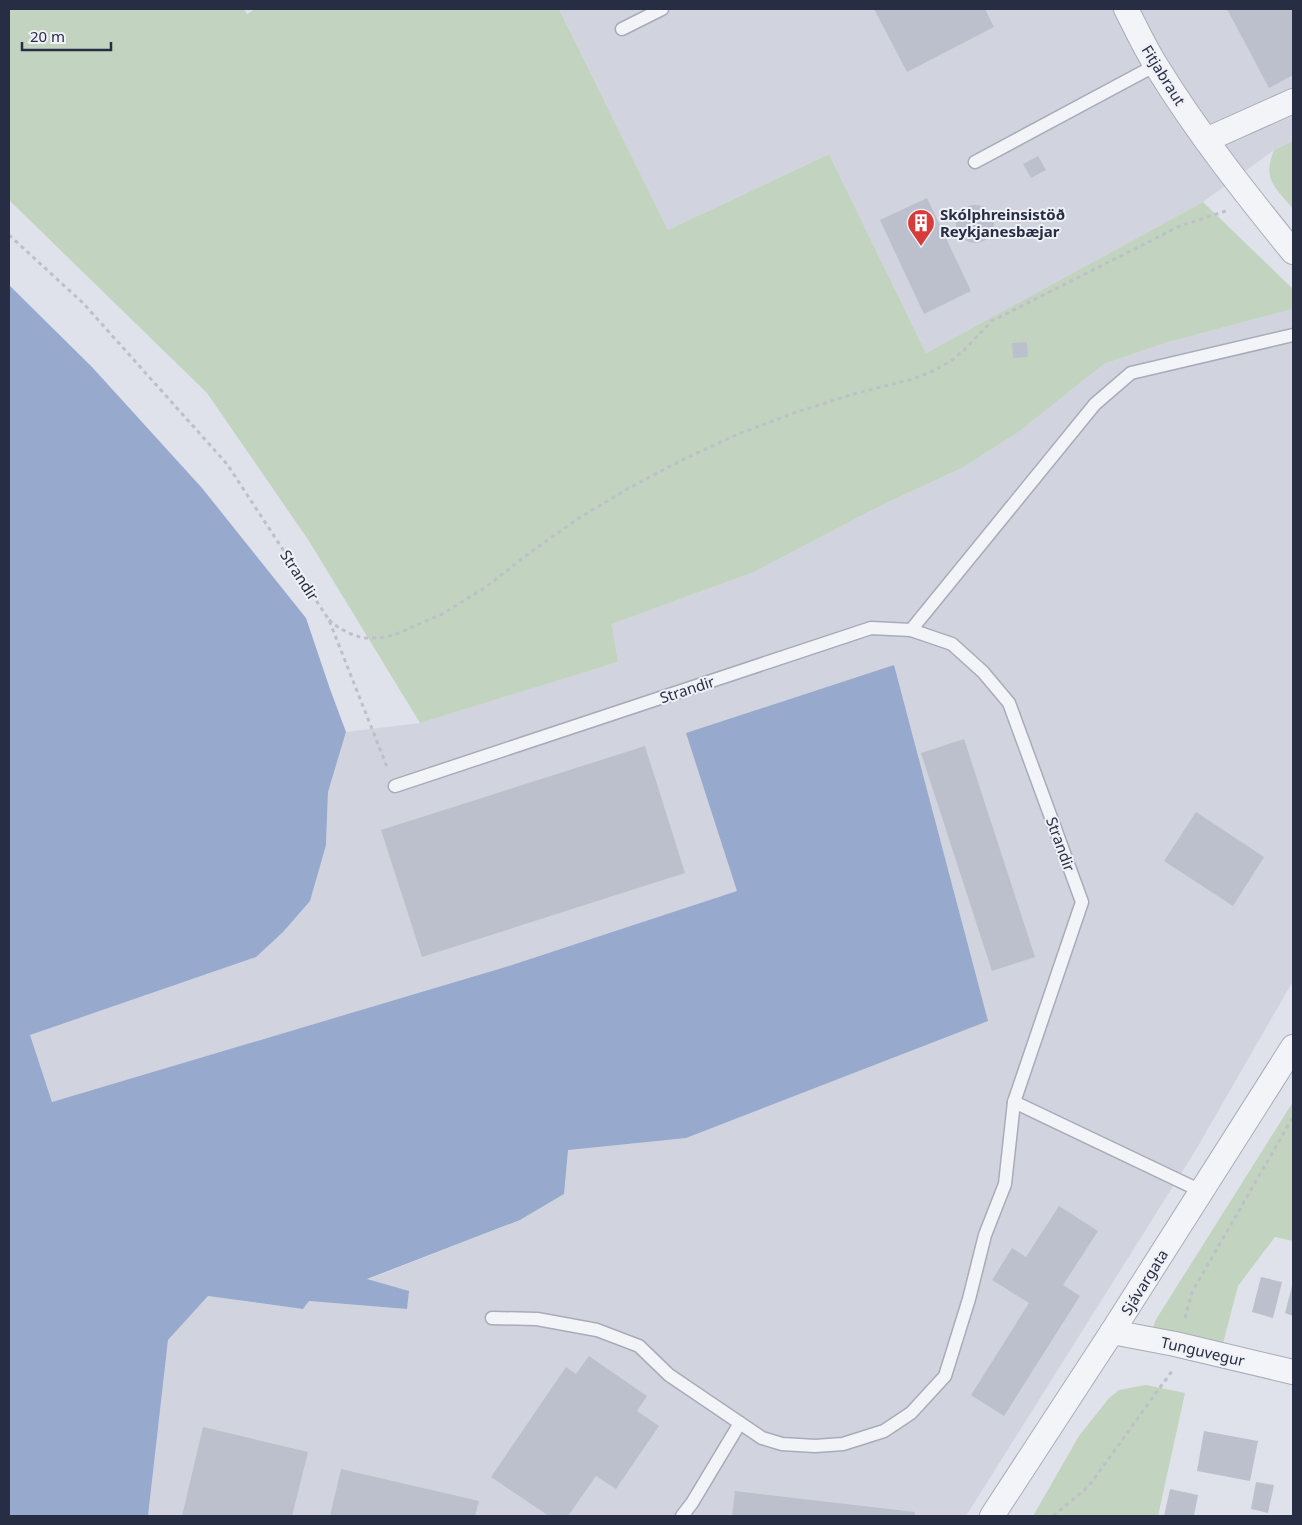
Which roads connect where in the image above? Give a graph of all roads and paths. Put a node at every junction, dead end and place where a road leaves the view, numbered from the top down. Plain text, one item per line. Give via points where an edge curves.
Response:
1 (662, 9) edge
2 (1126, 9) edge
3 (622, 29) dead end
4 (1156, 66) junction
5 (1293, 101) edge
6 (1206, 140) junction
7 (975, 162) dead end
8 (1254, 204) junction
9 (9, 235) edge
10 (1293, 252) edge
11 (1293, 335) edge
12 (330, 620) junction
13 (911, 630) junction
14 (395, 786) joint
15 (1293, 1046) edge
16 (1014, 1102) junction
17 (1200, 1191) junction
18 (492, 1318) dead end
19 (1112, 1332) junction
20 (1293, 1372) edge
21 (740, 1423) junction
22 (682, 1516) edge
23 (992, 1516) edge

1 - 3 lane
2 - 4 street, Fitjabraut
4 - 6 street, Fitjabraut
4 - 7 lane
5 - 6 street
6 - 8 street, Fitjabraut
8 - 10 street, Fitjabraut
8 - 12 path via 1180,226 992,322 951,361 932,371 794,413 680,460 579,518 486,587 442,614 394,635 379,638 363,638 339,628
9 - 12 path, Strandir via 83,303 227,464
11 - 13 lane via 1131,373 1095,404
12 - 14 path, Strandir
13 - 14 lane, Strandir via 871,628
13 - 16 lane, Strandir via 952,644 983,672 1009,703 1082,902
15 - 17 street, Sjávargata
16 - 17 lane
16 - 21 lane, Strandir via 1005,1184 985,1235 945,1376 912,1414 884,1431 843,1444 782,1444 762,1438
17 - 19 street, Sjávargata
18 - 21 lane, Strandir via 536,1319 597,1330 639,1346 669,1375
19 - 20 street, Tunguvegur
19 - 23 street, Sjávargata
21 - 22 lane

